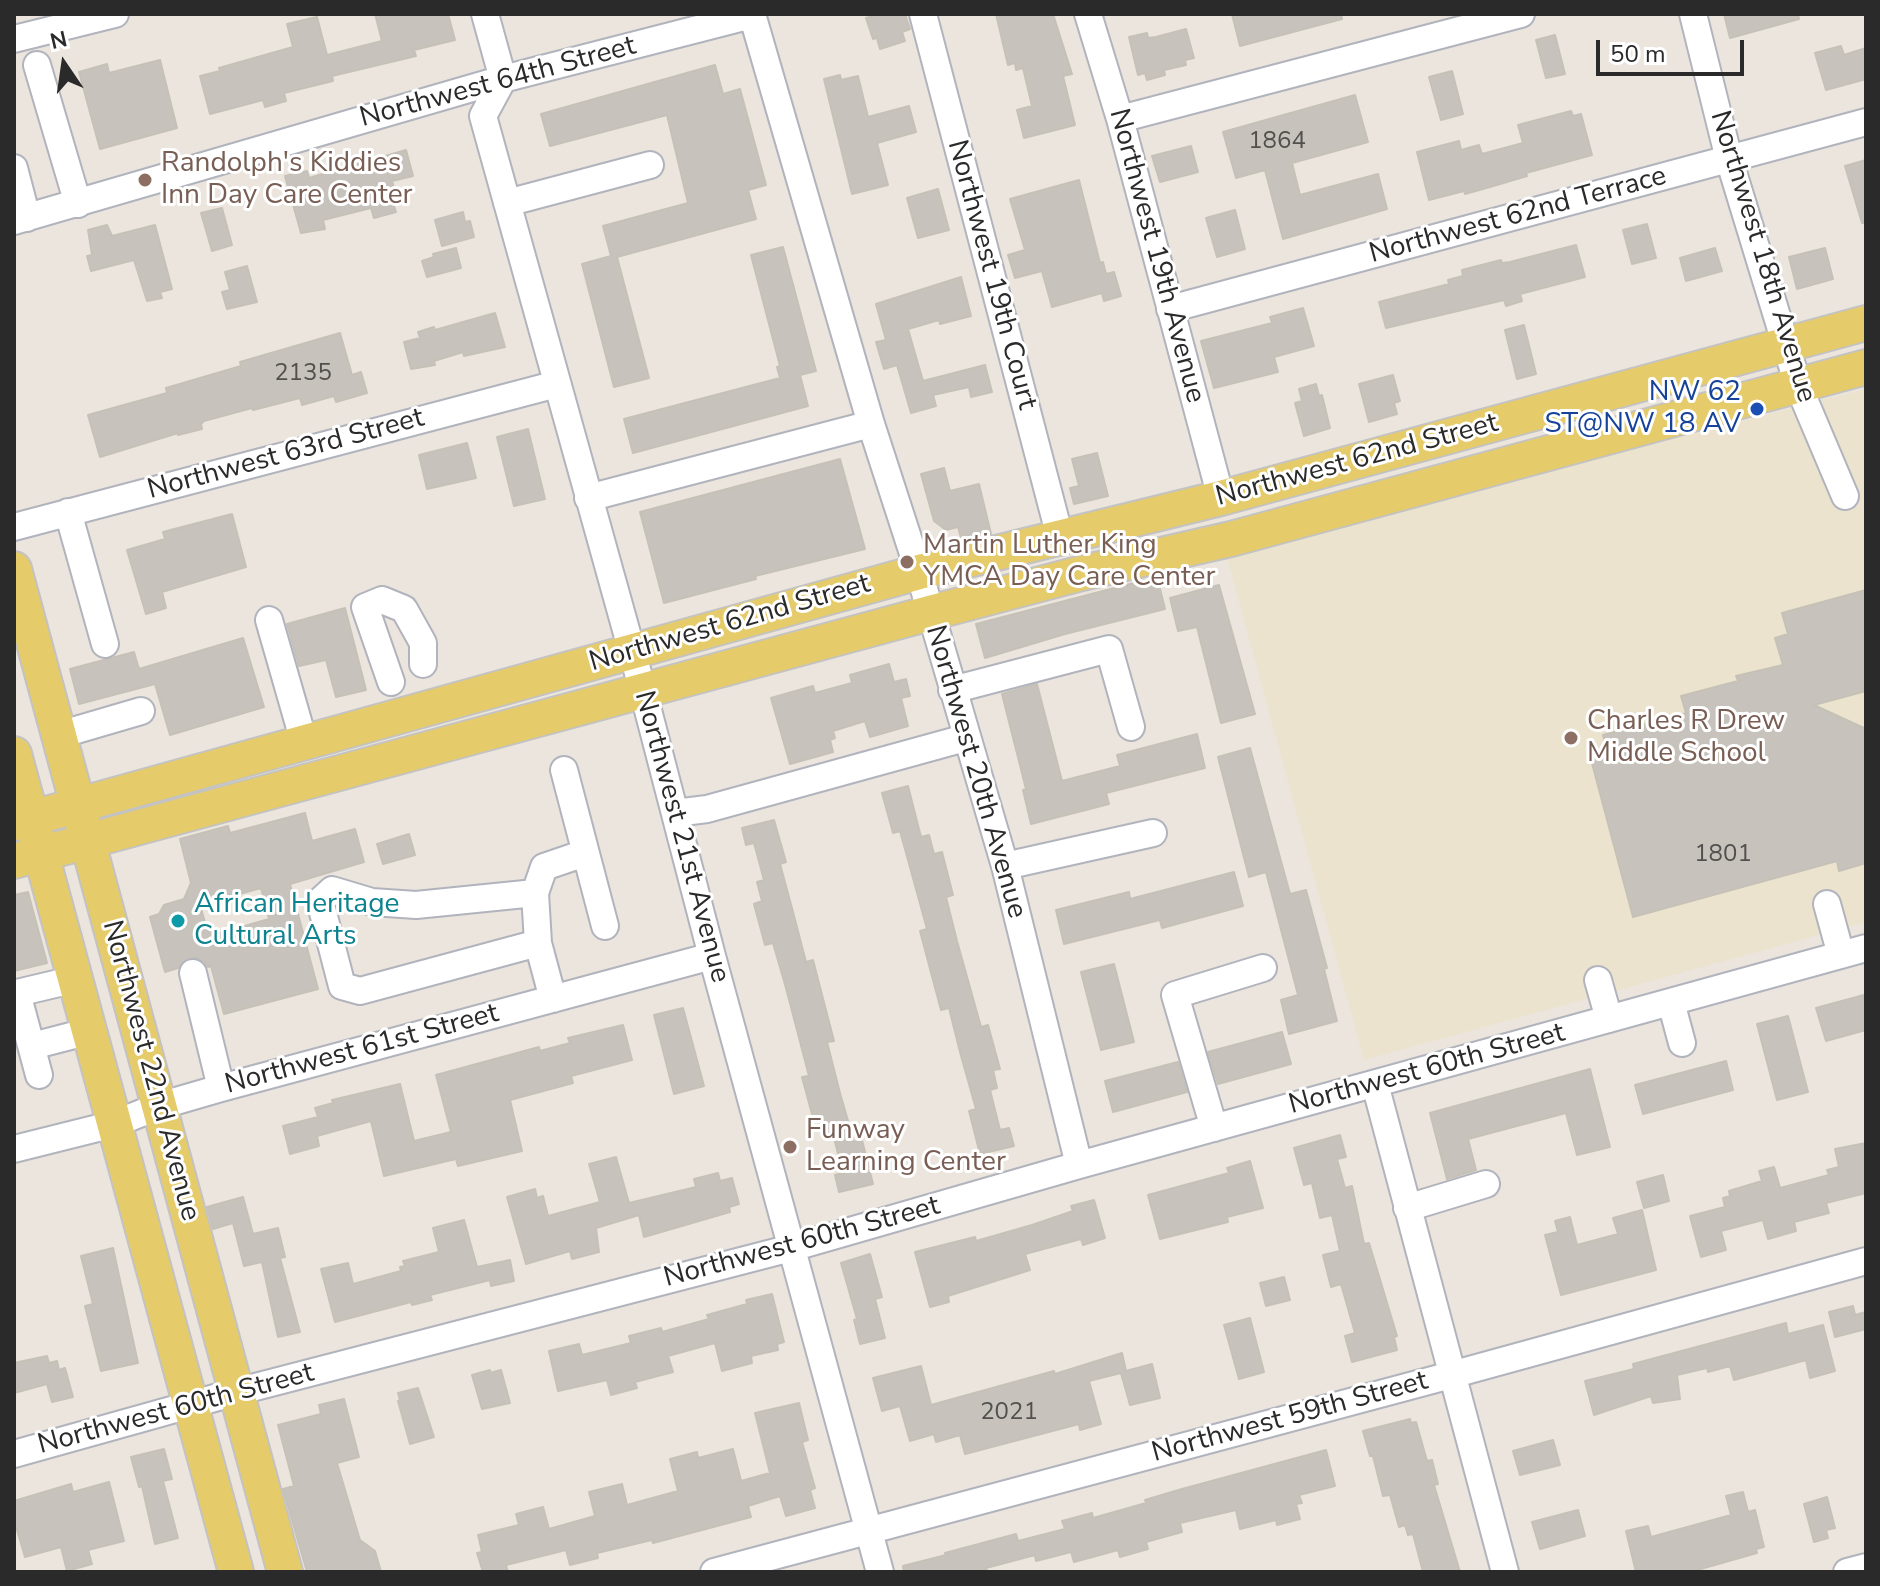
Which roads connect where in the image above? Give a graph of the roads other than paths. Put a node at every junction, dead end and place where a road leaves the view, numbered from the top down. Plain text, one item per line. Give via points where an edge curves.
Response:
1 (115, 14) edge
2 (485, 14) edge
3 (752, 14) edge
4 (923, 14) edge
5 (1088, 14) edge
6 (1521, 14) edge
7 (1693, 14) edge
8 (14, 39) edge
9 (37, 65) dead end
10 (503, 79) junction
11 (1120, 119) junction
12 (1866, 122) edge
13 (1729, 159) junction
14 (650, 165) dead end
15 (14, 168) edge
16 (507, 203) junction
17 (78, 204) junction
18 (20, 220) edge
19 (1170, 309) junction
20 (1866, 323) edge
21 (1786, 344) junction
22 (1866, 367) edge
23 (557, 384) junction
24 (1798, 385) junction
25 (871, 424) junction
26 (588, 498) junction
27 (1221, 498) junction
28 (1850, 501) edge
29 (68, 512) junction
30 (14, 527) edge
31 (1060, 537) junction
32 (14, 569) edge
33 (919, 572) junction
34 (930, 613) junction
35 (269, 620) dead end
36 (105, 644) dead end
37 (632, 652) junction
38 (423, 664) junction
39 (952, 690) junction
40 (643, 691) junction
41 (394, 698) junction
42 (439, 704) junction
43 (141, 711) dead end
44 (1131, 727) dead end
45 (59, 735) junction
46 (965, 738) junction
47 (304, 742) junction
48 (14, 754) edge
49 (564, 770) dead end
50 (78, 805) junction
51 (675, 813) junction
52 (22, 820) edge
53 (1153, 833) dead end
54 (88, 841) junction
55 (585, 853) junction
56 (28, 858) edge
57 (1005, 866) junction
58 (535, 893) junction
59 (1827, 904) dead end
60 (605, 926) dead end
61 (538, 943) junction
62 (1854, 952) edge
63 (712, 956) junction
64 (1263, 968) dead end
65 (193, 973) dead end
66 (76, 979) junction
67 (1598, 980) dead end
68 (553, 999) junction
69 (1671, 1002) junction
70 (1609, 1019) junction
71 (90, 1031) junction
72 (1682, 1043) dead end
73 (32, 1046) junction
74 (39, 1075) dead end
75 (1375, 1084) junction
76 (221, 1088) junction
77 (159, 1106) junction
78 (114, 1124) junction
79 (1214, 1128) junction
80 (14, 1149) edge
81 (1079, 1165) junction
82 (1486, 1184) dead end
83 (1407, 1208) junction
84 (791, 1248) junction
85 (1866, 1261) edge
86 (1451, 1375) junction
87 (236, 1392) junction
88 (191, 1404) junction
89 (14, 1454) edge
90 (868, 1530) junction
91 (1866, 1567) edge
92 (236, 1572) edge
93 (285, 1572) edge
94 (714, 1572) edge
95 (880, 1572) edge
96 (1505, 1572) edge
97 (1847, 1572) edge

1 - 8 street
2 - 10 street
3 - 10 street, Northwest 64th Street
3 - 25 street, Northwest 20th Avenue
4 - 31 street, Northwest 19th Court
5 - 11 street, Northwest 19th Avenue
6 - 11 street
7 - 13 street, Northwest 18th Avenue
9 - 17 street
10 - 16 street, Northwest 21st Avenue via 483,116
10 - 17 street, Northwest 64th Street
11 - 19 street, Northwest 19th Avenue
12 - 13 street, Northwest 62nd Terrace
13 - 19 street, Northwest 62nd Terrace
13 - 21 street, Northwest 18th Avenue
14 - 16 street
15 - 18 street
16 - 23 street, Northwest 21st Avenue
17 - 18 street, Northwest 64th Street
19 - 27 street, Northwest 19th Avenue
20 - 21 main road, Northwest 62nd Street
21 - 24 street, Northwest 18th Avenue
21 - 27 main road, Northwest 62nd Street
22 - 24 main road, Northwest 62nd Street
23 - 26 street, Northwest 21st Avenue
23 - 29 street, Northwest 63rd Street
24 - 28 street, Northwest 18th Avenue
24 - 34 main road, Northwest 62nd Street via 1247,535
25 - 26 street
25 - 33 street, Northwest 20th Avenue
26 - 37 street, Northwest 21st Avenue
27 - 31 main road, Northwest 62nd Street
29 - 30 street, Northwest 63rd Street
29 - 36 street
31 - 33 main road, Northwest 62nd Street
32 - 45 main road, Northwest 22nd Avenue
33 - 34 street, Northwest 20th Avenue
33 - 37 main road, Northwest 62nd Street
34 - 39 street, Northwest 20th Avenue
34 - 40 main road, Northwest 62nd Street
35 - 47 street
37 - 40 street, Northwest 21st Avenue
37 - 42 main road, Northwest 62nd Street
38 - 41 street
38 - 41 street via 423,643 404,609 382,600 365,607
38 - 42 street
39 - 44 street via 1109,649
39 - 46 street, Northwest 20th Avenue
40 - 51 street, Northwest 21st Avenue
40 - 54 main road, Northwest 62nd Street
41 - 42 main road, Northwest 62nd Street
41 - 47 main road, Northwest 62nd Street
43 - 45 street
45 - 50 main road, Northwest 22nd Avenue
46 - 51 street via 707,809
46 - 57 street, Northwest 20th Avenue
47 - 50 main road, Northwest 62nd Street
48 - 52 main road, Northwest 22nd Avenue
49 - 55 street
50 - 52 main road, Northwest 62nd Street
50 - 54 main road, Northwest 22nd Avenue
51 - 63 street, Northwest 21st Avenue
52 - 56 main road, Northwest 22nd Avenue
53 - 57 street
54 - 56 main road, Northwest 62nd Street
54 - 77 main road, Northwest 22nd Avenue
55 - 58 street via 544,867
55 - 60 street
56 - 66 main road, Northwest 22nd Avenue
57 - 81 street, Northwest 20th Avenue
58 - 61 street
58 - 61 street via 416,905 372,902 332,890 320,901 342,986 360,991
59 - 62 street
61 - 68 street
62 - 69 street, Northwest 60th Street
63 - 68 street, Northwest 61st Street
63 - 84 street, Northwest 21st Avenue
64 - 79 street via 1175,995
65 - 76 street
66 - 71 main road, Northwest 22nd Avenue
66 - 73 street via 17,993
67 - 70 street
68 - 76 street, Northwest 61st Street
69 - 70 street, Northwest 60th Street
69 - 72 street
70 - 75 street, Northwest 60th Street
71 - 73 street
71 - 78 main road, Northwest 22nd Avenue
73 - 74 street
75 - 79 street, Northwest 60th Street
75 - 83 street
76 - 77 street, Northwest 61st Street
77 - 78 street, Northwest 61st Street
77 - 87 main road, Northwest 22nd Avenue
78 - 80 street, Northwest 61st Street
78 - 88 main road, Northwest 22nd Avenue
79 - 81 street, Northwest 60th Street
81 - 84 street, Northwest 60th Street
82 - 83 street
83 - 86 street
84 - 87 street, Northwest 60th Street via 356,1375
84 - 90 street, Northwest 21st Avenue
85 - 86 street, Northwest 59th Street
86 - 90 street, Northwest 59th Street
86 - 96 street
87 - 88 street, Northwest 60th Street
87 - 93 main road, Northwest 22nd Avenue
88 - 89 street, Northwest 60th Street
88 - 92 main road, Northwest 22nd Avenue
90 - 94 street, Northwest 59th Street
90 - 95 street, Northwest 21st Avenue
91 - 97 street

